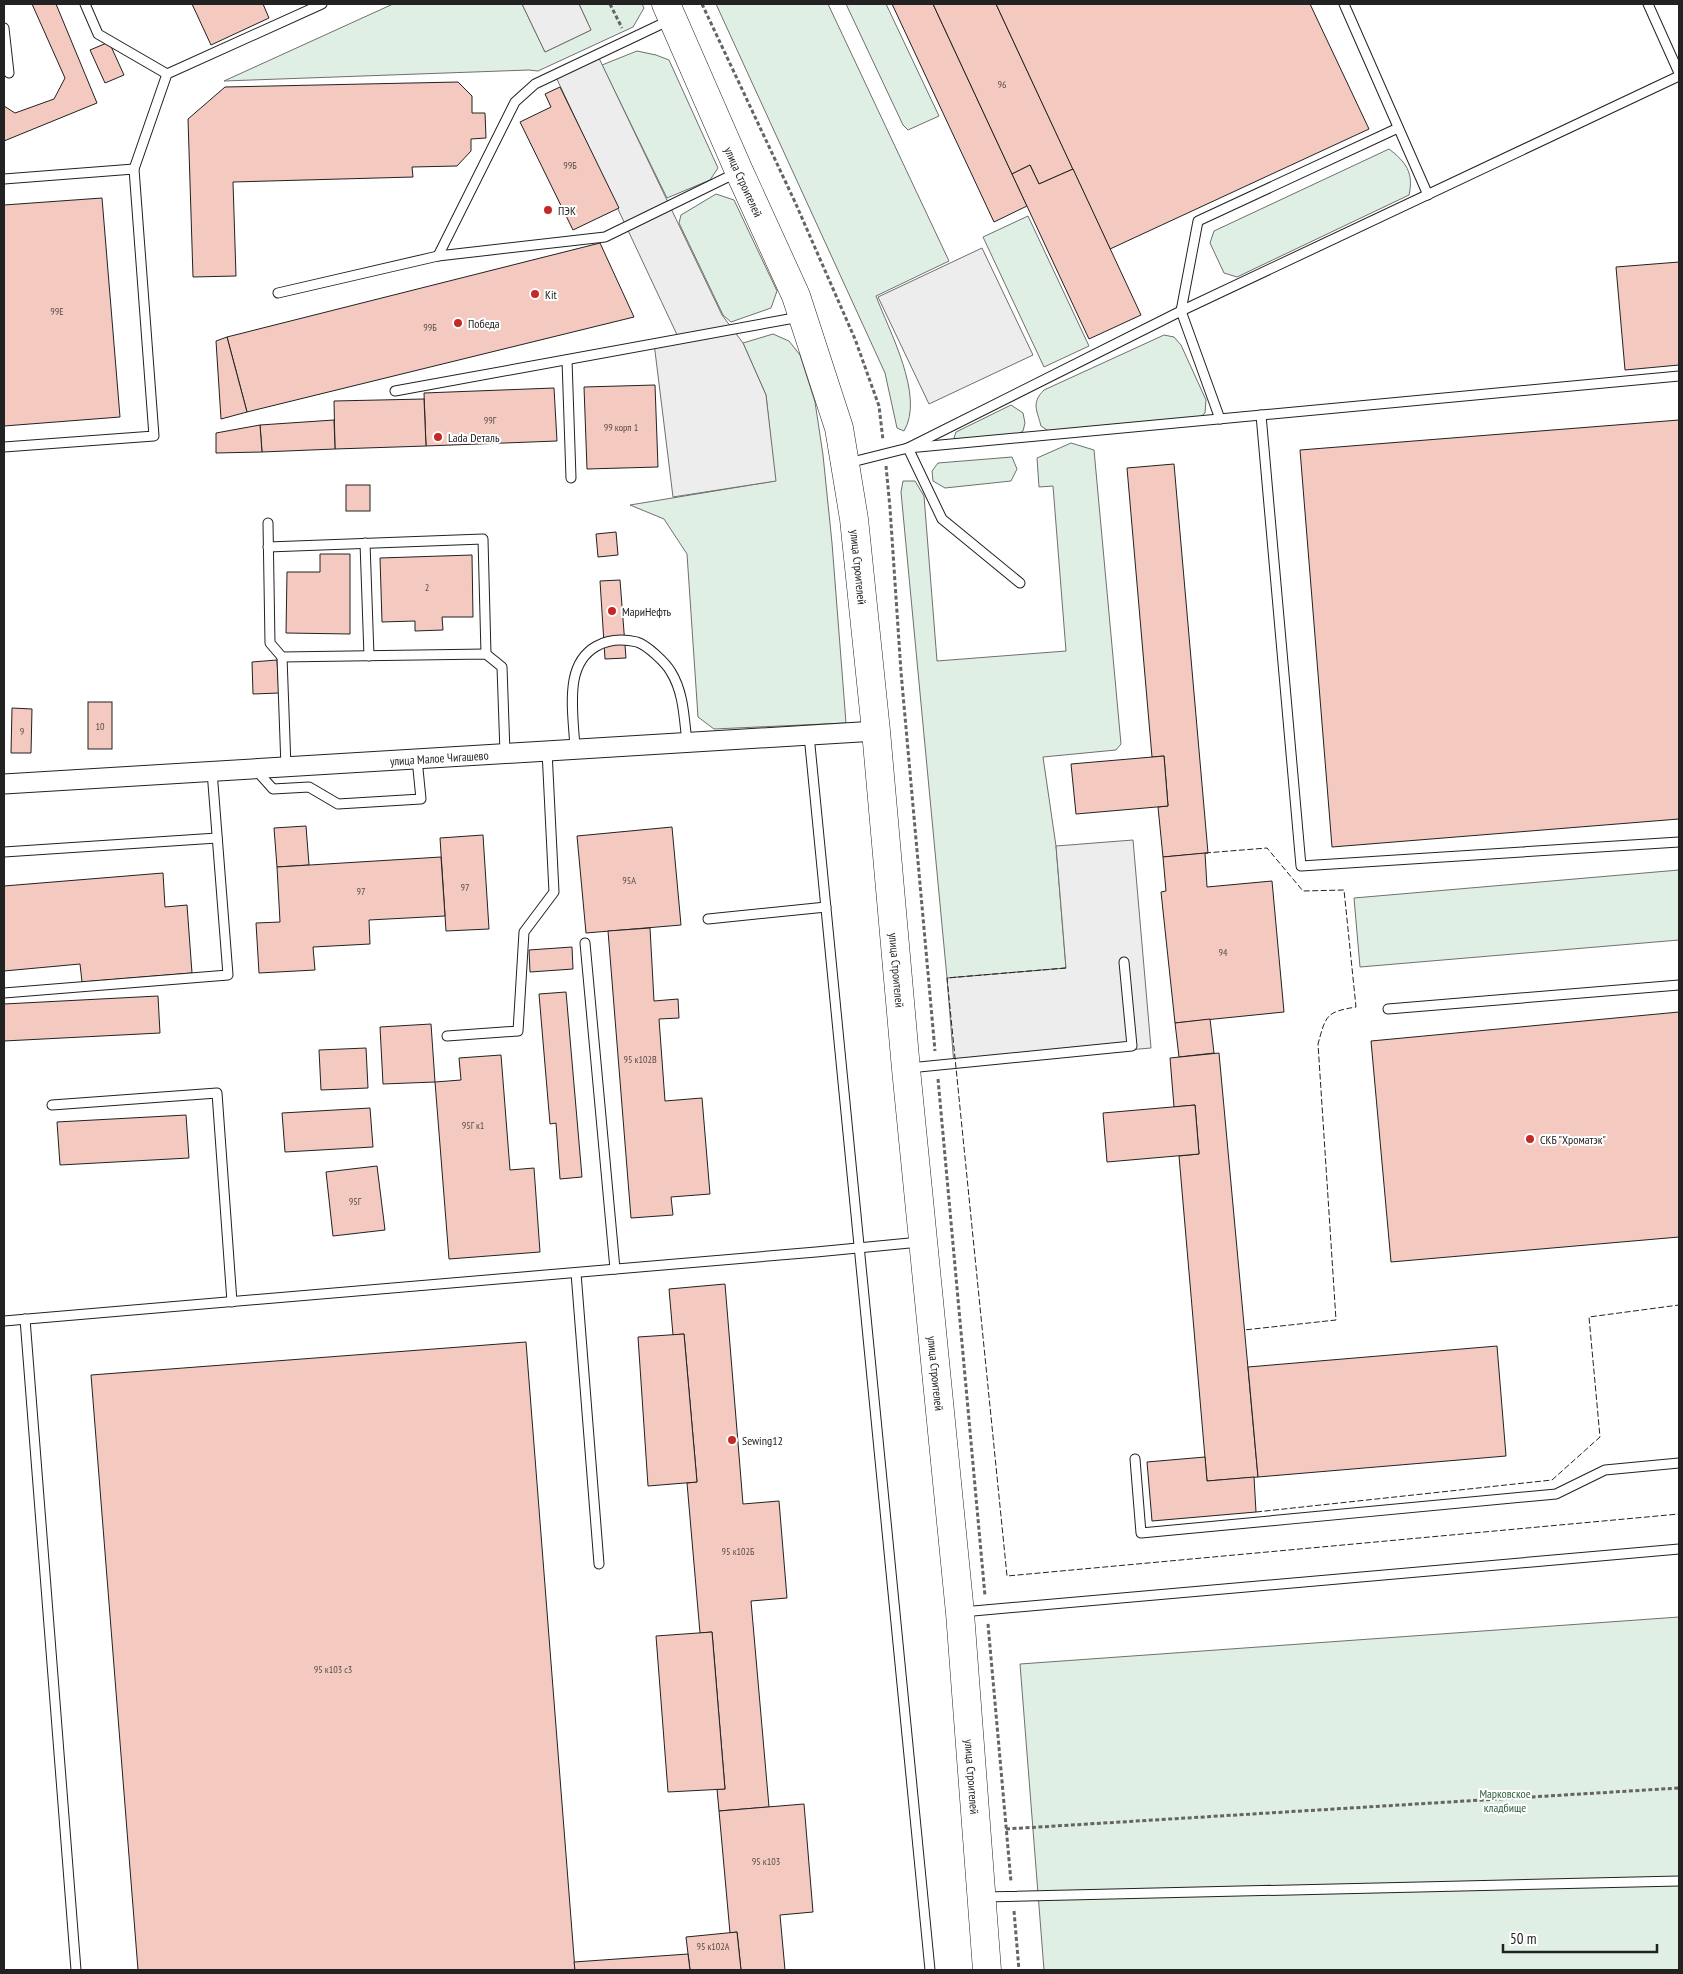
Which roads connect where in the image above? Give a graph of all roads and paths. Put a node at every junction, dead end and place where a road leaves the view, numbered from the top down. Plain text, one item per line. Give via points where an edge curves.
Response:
1 (85, 4) edge
2 (322, 4) edge
3 (610, 4) edge
4 (1344, 4) edge
5 (1648, 4) edge
6 (669, 11) edge
7 (4, 28) edge
8 (627, 40) junction
9 (9, 73) dead end
10 (168, 74) junction
11 (1679, 75) edge
12 (1398, 128) junction
13 (134, 169) junction
14 (739, 171) junction
15 (4, 179) edge
16 (1428, 195) junction
17 (438, 256) junction
18 (278, 293) dead end
19 (1181, 311) junction
20 (803, 316) junction
21 (567, 360) junction
22 (1679, 376) edge
23 (395, 391) dead end
24 (1261, 415) junction
25 (1220, 419) junction
26 (4, 447) edge
27 (908, 448) junction
28 (845, 464) junction
29 (571, 478) dead end
30 (268, 523) dead end
31 (364, 543) junction
32 (268, 547) junction
33 (1020, 583) dead end
34 (486, 654) junction
35 (369, 656) junction
36 (282, 657) junction
37 (901, 672) dead end
38 (876, 731) junction
39 (810, 735) junction
40 (687, 742) junction
41 (575, 749) junction
42 (547, 751) junction
43 (505, 754) junction
44 (417, 759) junction
45 (286, 767) junction
46 (255, 768) junction
47 (212, 771) junction
48 (4, 784) edge
49 (217, 838) junction
50 (1679, 842) edge
51 (4, 852) edge
52 (826, 907) junction
53 (708, 919) dead end
54 (585, 943) dead end
55 (1124, 962) dead end
56 (1679, 985) edge
57 (4, 993) edge
58 (1388, 1009) dead end
59 (447, 1036) dead end
60 (937, 1065) junction
61 (906, 1069) junction
62 (52, 1105) dead end
63 (923, 1241) junction
64 (860, 1248) junction
65 (615, 1269) junction
66 (576, 1273) junction
67 (232, 1302) junction
68 (25, 1319) junction
69 (4, 1321) edge
70 (1135, 1459) dead end
71 (1679, 1463) edge
72 (1679, 1549) edge
73 (599, 1564) dead end
74 (986, 1610) junction
75 (960, 1613) junction
76 (1679, 1788) edge
77 (1006, 1828) junction
78 (1679, 1881) edge
79 (1012, 1896) junction
80 (982, 1897) junction
81 (76, 1970) edge
82 (930, 1970) edge
83 (987, 1970) edge
84 (1019, 1970) edge

1 - 10 lane via 98,34
2 - 10 lane
3 - 8 path
4 - 12 lane
5 - 11 lane
6 - 8 lane
6 - 14 main road, улица Строителей
7 - 9 lane
8 - 17 lane via 536,84 515,102
10 - 13 lane
11 - 16 lane
12 - 16 lane
12 - 19 lane via 1198,220
13 - 15 lane
13 - 26 lane via 154,436
14 - 17 lane via 606,237
14 - 20 main road, улица Строителей
16 - 19 lane
17 - 18 lane
19 - 25 lane
19 - 27 lane
20 - 21 lane
20 - 28 main road, улица Строителей via 839,428
21 - 23 lane
21 - 29 lane
22 - 24 lane
24 - 25 lane
24 - 50 lane via 1301,866
25 - 27 lane
27 - 28 lane
27 - 33 lane via 942,519
28 - 38 main road, улица Строителей via 854,519
30 - 32 lane
31 - 32 lane
31 - 34 lane via 483,539
31 - 35 lane
32 - 36 lane via 270,643
34 - 35 lane
34 - 43 lane via 502,667
35 - 36 lane
36 - 45 lane
37 - 60 path
38 - 39 street, улица Малое Чигашево
38 - 61 main road, улица Строителей
39 - 40 street, улица Малое Чигашево
39 - 52 lane
40 - 41 street, улица Малое Чигашево
40 - 41 lane via 679,687 670,670 639,642 604,642 591,648 574,679
41 - 42 street, улица Малое Чигашево
42 - 43 street, улица Малое Чигашево
42 - 59 lane via 554,892 524,932 518,1031
43 - 44 street, улица Малое Чигашево
44 - 45 street, улица Малое Чигашево
44 - 46 lane via 421,799 338,804 309,787 273,789
45 - 46 street, улица Малое Чигашево
46 - 47 street, улица Малое Чигашево
47 - 48 street, улица Малое Чигашево
47 - 49 lane
49 - 51 lane
49 - 57 lane via 228,975
52 - 53 lane
52 - 64 lane
54 - 65 lane
55 - 60 lane via 1132,1046
56 - 58 lane
60 - 61 lane
60 - 74 path
61 - 63 main road, улица Строителей
62 - 67 lane via 217,1092
63 - 64 lane
63 - 75 main road, улица Строителей
64 - 65 lane
64 - 82 lane
65 - 66 lane
66 - 67 lane
66 - 73 lane
67 - 68 lane
68 - 69 lane
68 - 81 lane
70 - 71 lane via 1141,1534 1556,1494 1605,1470
72 - 74 lane
74 - 75 lane
74 - 77 path
75 - 80 main road, улица Строителей
76 - 77 path
77 - 79 path
78 - 79 lane
79 - 80 lane
79 - 84 path
80 - 83 main road, улица Строителей

